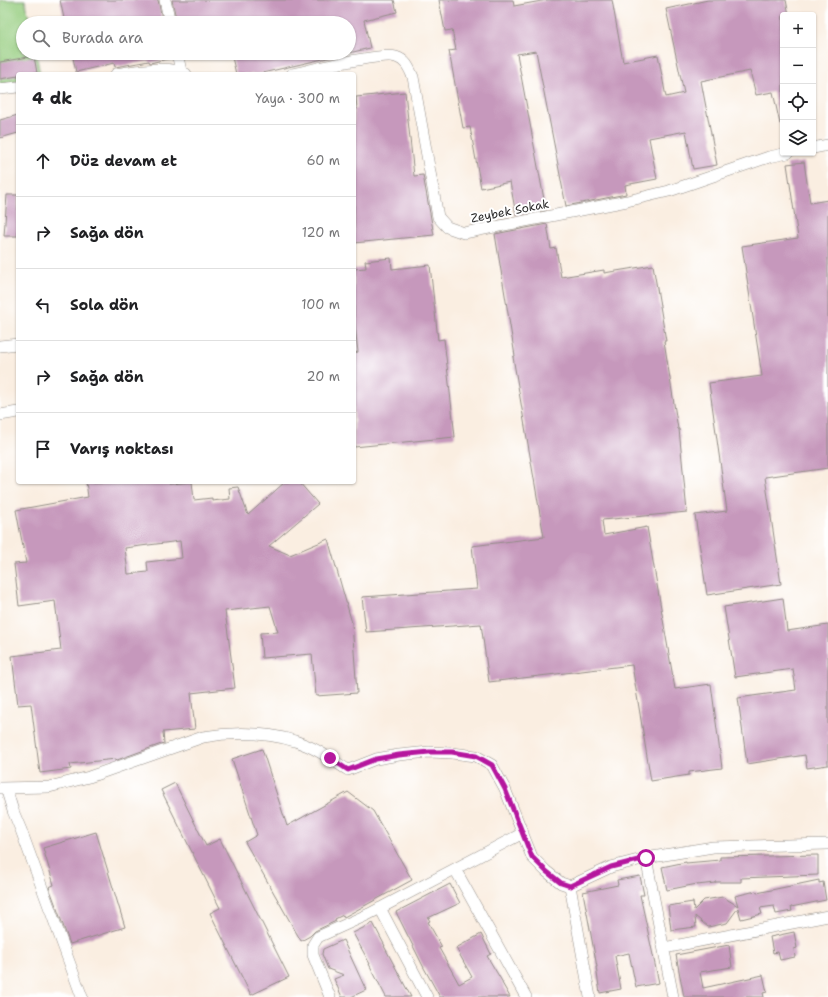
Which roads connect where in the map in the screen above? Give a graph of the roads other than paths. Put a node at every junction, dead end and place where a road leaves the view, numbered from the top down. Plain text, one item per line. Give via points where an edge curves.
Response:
1 (165, 0) edge
2 (168, 16) edge
3 (180, 60) edge
4 (132, 72) edge
5 (184, 72) edge
6 (302, 72) edge
7 (16, 87) edge
8 (0, 89) edge
9 (828, 145) edge
10 (816, 147) edge
11 (780, 155) edge
12 (16, 344) edge
13 (0, 346) edge
14 (16, 412) edge
15 (0, 414) edge
16 (3, 788) edge
17 (523, 833) junction
18 (828, 844) edge
19 (646, 858) junction
20 (455, 869) junction
21 (570, 886) junction
22 (380, 908) junction
23 (828, 916) edge
24 (664, 948) junction
25 (82, 997) edge
26 (330, 997) edge
27 (427, 997) edge
28 (526, 997) edge
29 (590, 997) edge
30 (673, 997) edge

1 - 2 street
3 - 5 street
4 - 5 street
6 - 11 street, Zeybek Sokak via 375,57 396,57 406,63 413,77 438,217 447,227 464,233 662,193
7 - 8 street
9 - 10 street
12 - 13 street
14 - 15 street
16 - 17 street via 49,787 89,777 203,737 239,733 280,737 308,746 348,770 376,759 399,755 452,752 476,756 492,765
16 - 25 street
17 - 20 street
17 - 21 street via 532,857 561,883
18 - 19 street via 713,847
19 - 21 street via 611,867
19 - 24 street
20 - 22 street
20 - 28 street
21 - 29 street
22 - 26 street via 318,937 313,945 313,955
22 - 27 street
23 - 24 street
24 - 30 street

